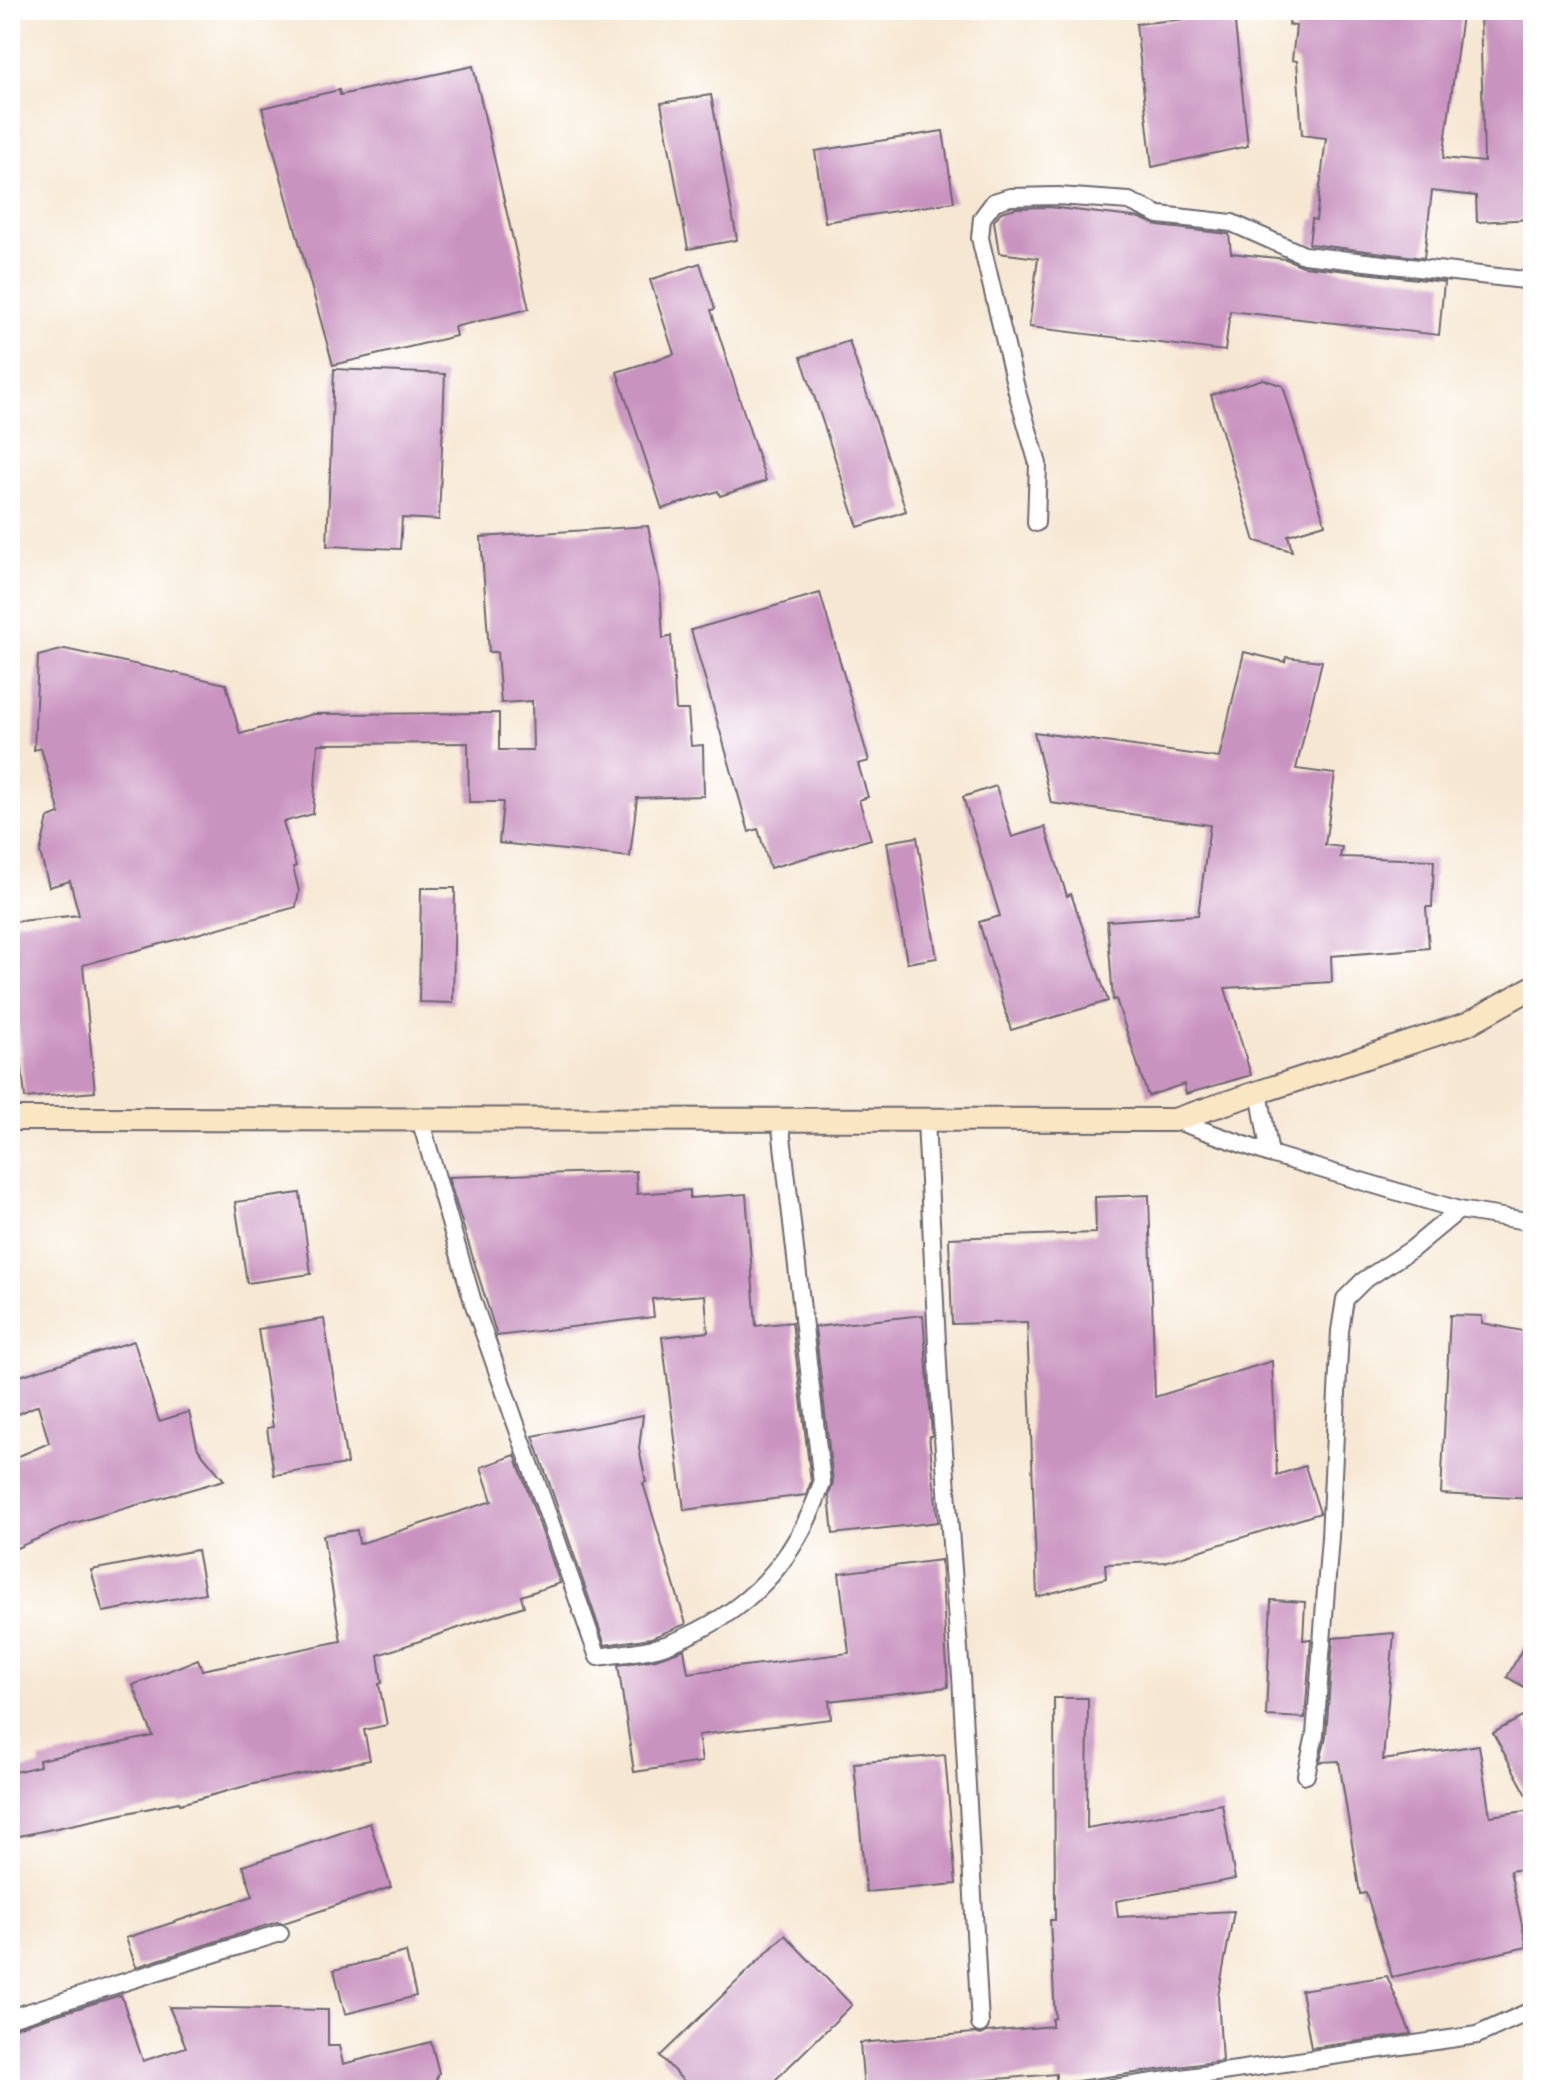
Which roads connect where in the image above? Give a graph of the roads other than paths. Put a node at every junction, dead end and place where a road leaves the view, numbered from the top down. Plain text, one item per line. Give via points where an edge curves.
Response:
1 (1533, 281) edge
2 (1036, 523) dead end
3 (1533, 987) edge
4 (1259, 1092) junction
5 (10, 1119) edge
6 (420, 1119) junction
7 (780, 1119) junction
8 (926, 1120) junction
9 (1174, 1120) junction
10 (1270, 1154) junction
11 (1459, 1210) junction
12 (1533, 1222) edge
13 (1306, 1775) dead end
14 (280, 1933) dead end
15 (1533, 2010) edge
16 (10, 2018) edge
17 (980, 2024) dead end
18 (1099, 2090) edge

1 - 2 street via 1304,255 1232,223 1159,215 1129,201 1058,196 994,202 982,218 980,238 1038,464
3 - 4 street via 1467,1024
4 - 9 street
4 - 10 street
5 - 6 street
6 - 7 street
6 - 7 street via 473,1302 598,1657 669,1644 738,1609 791,1553 818,1497 822,1483
7 - 8 street
8 - 9 street
8 - 17 street
9 - 10 street
10 - 11 street
11 - 12 street
11 - 13 street via 1345,1299 1315,1735
14 - 16 street
15 - 18 street via 1477,2035

